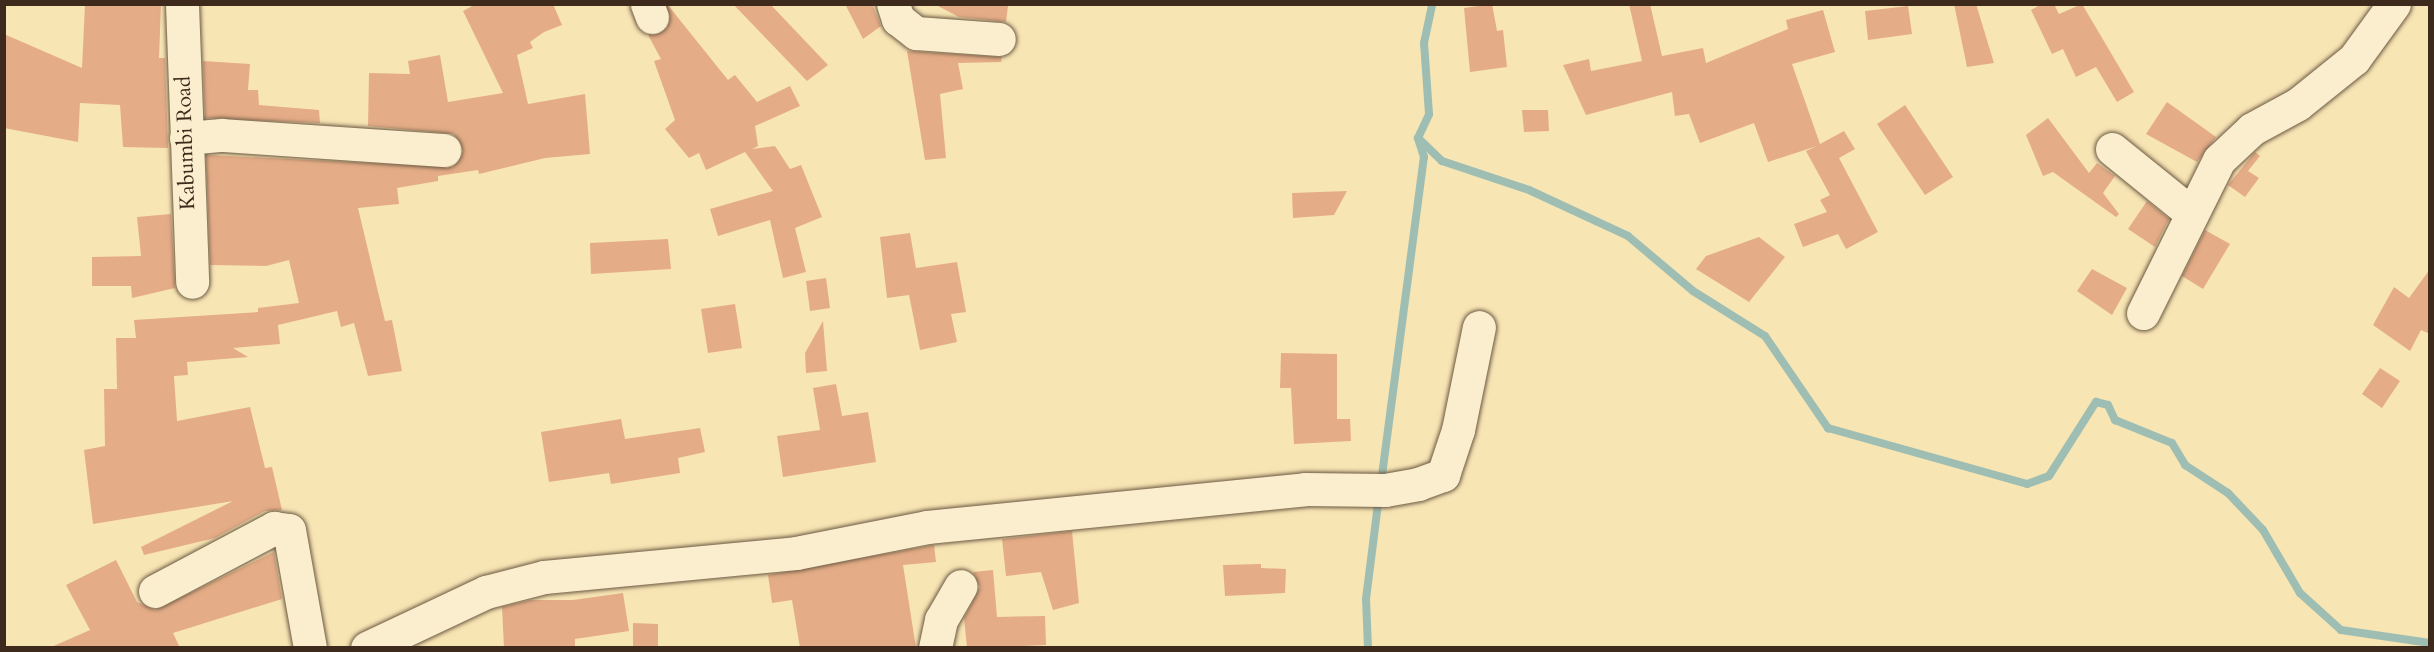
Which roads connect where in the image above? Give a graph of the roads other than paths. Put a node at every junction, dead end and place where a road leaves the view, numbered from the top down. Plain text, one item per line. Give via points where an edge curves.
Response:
1 (182, 4) edge
2 (892, 4) edge
3 (2394, 4) edge
4 (999, 39) dead end
5 (186, 138) junction
6 (2112, 149) dead end
7 (444, 150) dead end
8 (2191, 213) junction
9 (192, 282) dead end
10 (2143, 313) dead end
11 (1479, 327) dead end
12 (961, 586) dead end
13 (155, 591) dead end
14 (310, 648) edge
15 (367, 648) edge
16 (935, 648) edge

1 - 5 street, Kabumbi Road
2 - 4 street via 898,19 916,33
3 - 8 street via 2354,60 2298,104 2252,129 2219,160
5 - 7 street via 222,135
5 - 9 street, Kabumbi Road
6 - 8 street
8 - 10 street
11 - 15 street via 1458,430 1443,475 1379,489 1305,489 938,526 796,553 543,577 486,592
12 - 16 street via 941,620
13 - 14 street via 274,528 289,530

